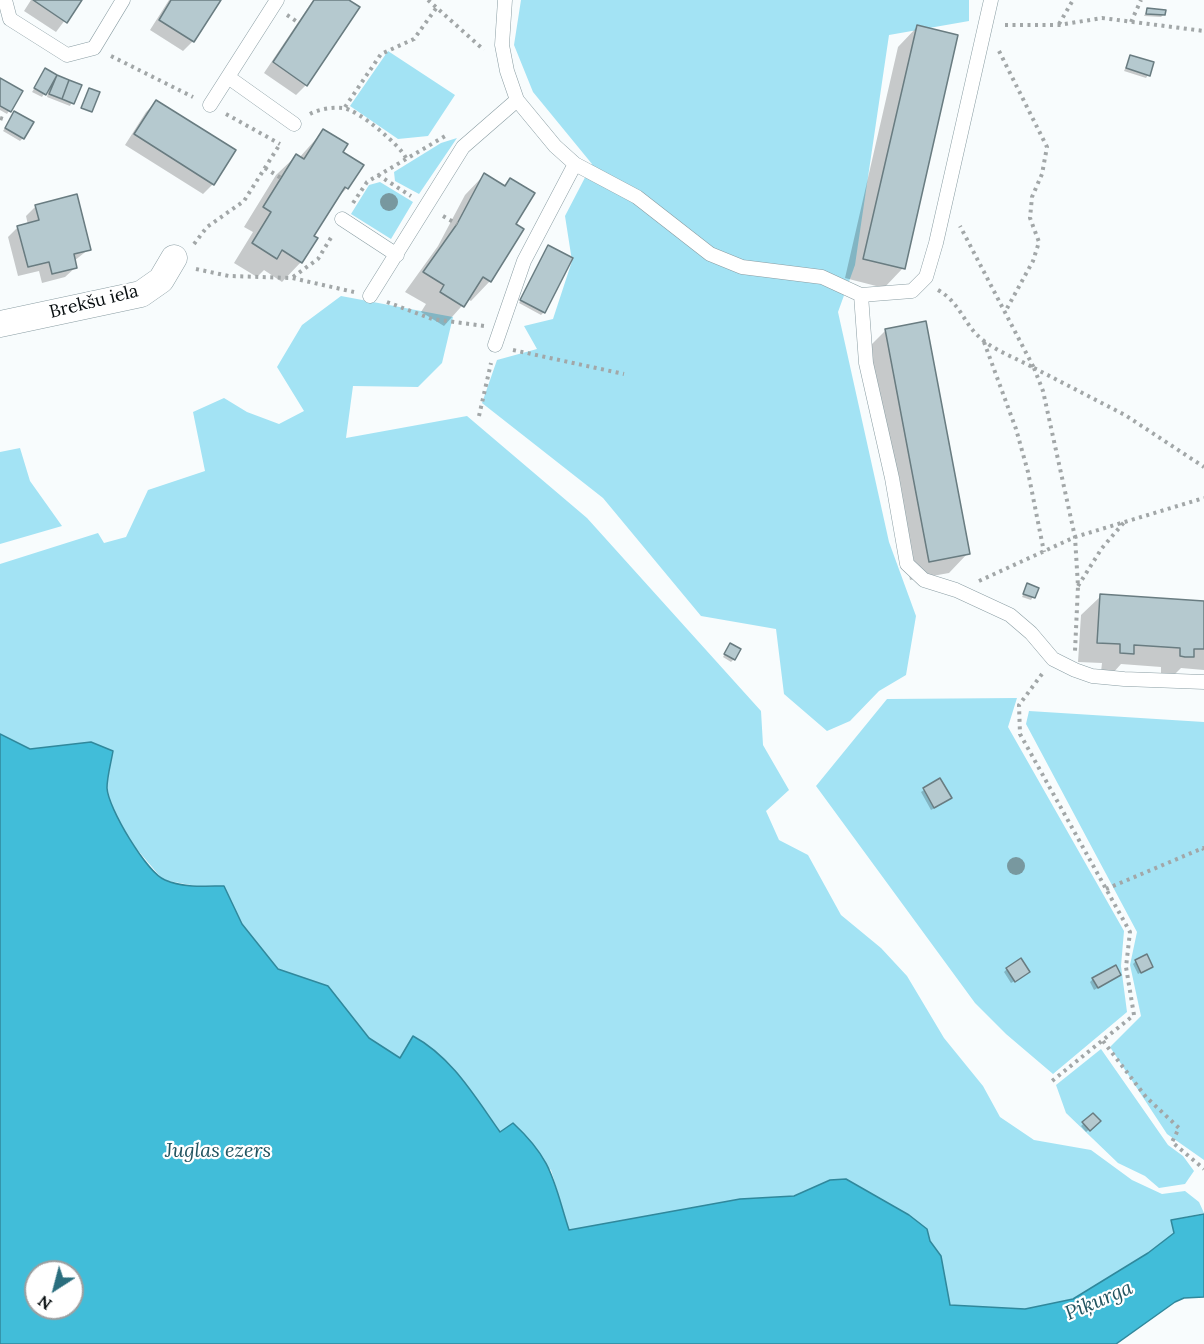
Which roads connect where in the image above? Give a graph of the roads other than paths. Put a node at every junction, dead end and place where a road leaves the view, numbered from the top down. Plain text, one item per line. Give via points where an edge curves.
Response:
1 (5, 0) edge
2 (123, 0) edge
3 (278, 0) edge
4 (505, 0) edge
5 (991, 0) edge
6 (228, 77) junction
7 (517, 100) junction
8 (210, 105) road end
9 (294, 124) road end
10 (575, 164) junction
11 (342, 219) road end
12 (397, 255) junction
13 (174, 258) road end
14 (861, 295) junction
15 (370, 296) road end
16 (0, 324) edge
17 (495, 345) road end
18 (1204, 682) edge

1 - 2 lane via 10,20 68,55 94,48
3 - 6 lane
4 - 7 lane via 502,45
5 - 14 lane via 926,277 912,291
6 - 8 lane
6 - 9 lane
7 - 10 lane
7 - 12 lane via 464,147
10 - 14 lane via 637,198 710,254 742,267 822,277
10 - 17 lane via 524,261
11 - 12 lane
12 - 15 lane
13 - 16 street, Brekšu iela via 161,280 141,294
14 - 18 lane via 866,363 907,564 924,580 1010,615 1053,659 1075,670 1124,679

